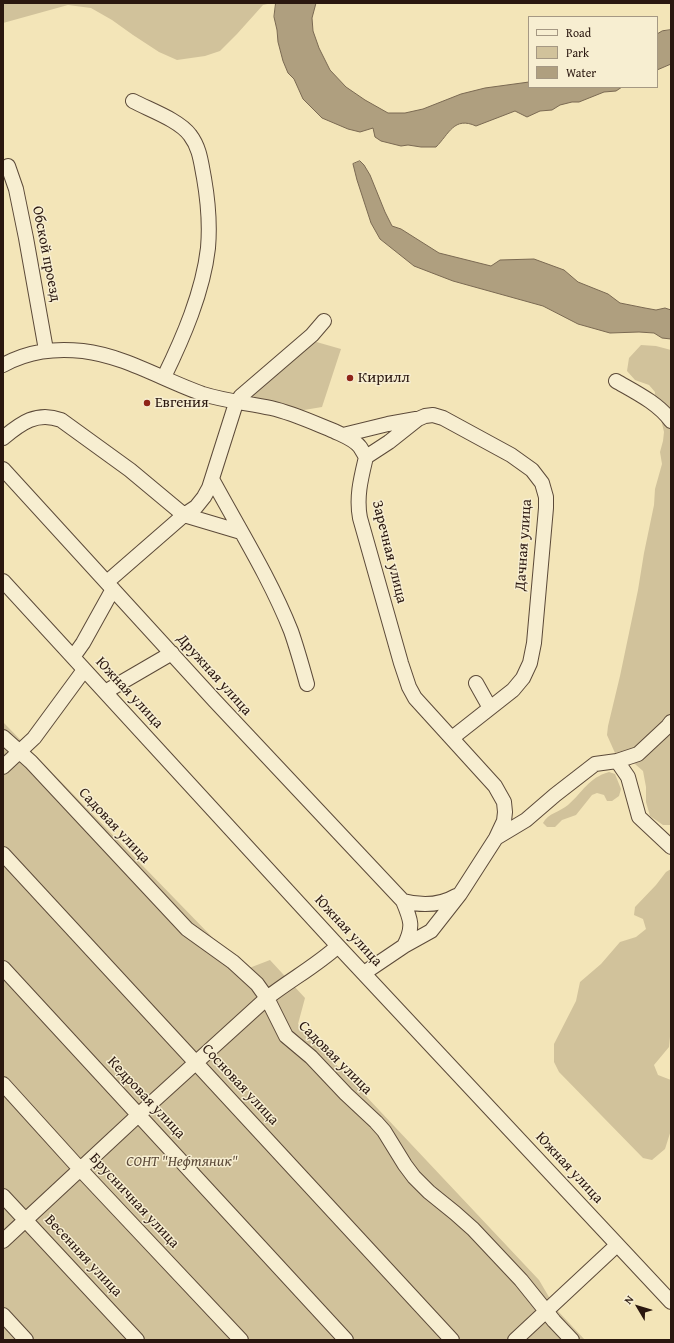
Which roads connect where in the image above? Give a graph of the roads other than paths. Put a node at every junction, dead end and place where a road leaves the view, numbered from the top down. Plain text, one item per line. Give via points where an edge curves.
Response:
1 (133, 101) dead end
2 (8, 166) dead end
3 (324, 321) dead end
4 (46, 350) junction
5 (3, 365) edge
6 (164, 377) junction
7 (616, 381) dead end
8 (236, 403) junction
9 (418, 419) junction
10 (671, 421) edge
11 (343, 435) junction
12 (3, 438) edge
13 (366, 457) junction
14 (3, 469) edge
15 (212, 479) junction
16 (184, 516) junction
17 (241, 532) junction
18 (3, 581) edge
19 (110, 585) junction
20 (172, 653) junction
21 (73, 657) junction
22 (84, 670) junction
23 (476, 683) dead end
24 (307, 684) dead end
25 (105, 692) junction
26 (490, 708) junction
27 (671, 722) edge
28 (3, 737) edge
29 (452, 738) junction
30 (20, 752) junction
31 (617, 761) junction
32 (3, 767) edge
33 (496, 838) junction
34 (671, 847) edge
35 (3, 854) edge
36 (460, 894) junction
37 (403, 901) junction
38 (338, 946) junction
39 (404, 946) junction
40 (3, 968) edge
41 (364, 973) junction
42 (267, 998) junction
43 (196, 1062) junction
44 (3, 1084) edge
45 (139, 1115) junction
46 (80, 1169) junction
47 (3, 1196) edge
48 (26, 1220) junction
49 (3, 1242) edge
50 (617, 1245) junction
51 (671, 1302) edge
52 (546, 1311) junction
53 (3, 1315) edge
54 (26, 1340) edge
55 (137, 1340) edge
56 (241, 1340) edge
57 (346, 1340) edge
58 (452, 1340) edge
59 (515, 1340) edge
60 (572, 1340) edge

1 - 6 street via 184,128 190,134 200,154 207,197 208,248 202,280 180,344
2 - 4 street, Обской проезд via 25,231
3 - 8 street via 312,336 240,396
4 - 5 street via 21,356
4 - 6 street via 96,354
6 - 8 street via 198,392
7 - 10 street via 664,411
8 - 11 street via 272,409
8 - 15 street
9 - 11 street, Дачная улица
9 - 13 street
9 - 26 street, Дачная улица via 425,416 443,418 511,455 538,476 544,490 546,508 530,663 523,678 513,690
11 - 13 street via 359,446
12 - 16 street via 27,420 51,416 61,420 130,470
13 - 29 street, Заречная улица via 358,493 359,512 404,675 416,698
14 - 19 street, Дружная улица
15 - 16 street via 204,497
15 - 17 street
16 - 17 street
16 - 19 street
17 - 24 street via 282,611
18 - 21 street, Южная улица
19 - 20 street, Дружная улица
19 - 21 street via 83,643
20 - 25 street
20 - 37 street, Дружная улица
21 - 22 street, Южная улица
22 - 25 street, Южная улица
22 - 30 street via 45,724
23 - 26 street
25 - 38 street, Южная улица
26 - 29 street, Дачная улица
27 - 31 street via 638,754
28 - 30 street, Садовая улица
29 - 33 street, Заречная улица via 500,794 506,812
30 - 32 street
30 - 42 street, Садовая улица via 187,929 233,962 257,984
31 - 33 street via 595,764 526,820
31 - 34 street via 628,777 639,818
33 - 36 street, Заречная улица
35 - 43 street, Сосновая улица
36 - 37 street via 432,905
36 - 39 street, Заречная улица via 431,931
37 - 39 street, Дружная улица via 411,923 410,936
38 - 41 street, Южная улица
38 - 42 street via 315,966
39 - 41 street, Заречная улица
40 - 45 street, Кедровая улица
41 - 50 street, Южная улица
42 - 43 street
42 - 52 street, Садовая улица via 286,1036 311,1057 376,1122 414,1177 473,1229
43 - 45 street
43 - 58 street, Сосновая улица
44 - 46 street, Брусничная улица
45 - 46 street
45 - 57 street, Кедровая улица
46 - 48 street
46 - 56 street, Брусничная улица
47 - 48 street, Весенняя улица
48 - 49 street
48 - 55 street, Весенняя улица
50 - 51 street, Южная улица
50 - 52 street
52 - 59 street
52 - 60 street, Садовая улица
53 - 54 street

